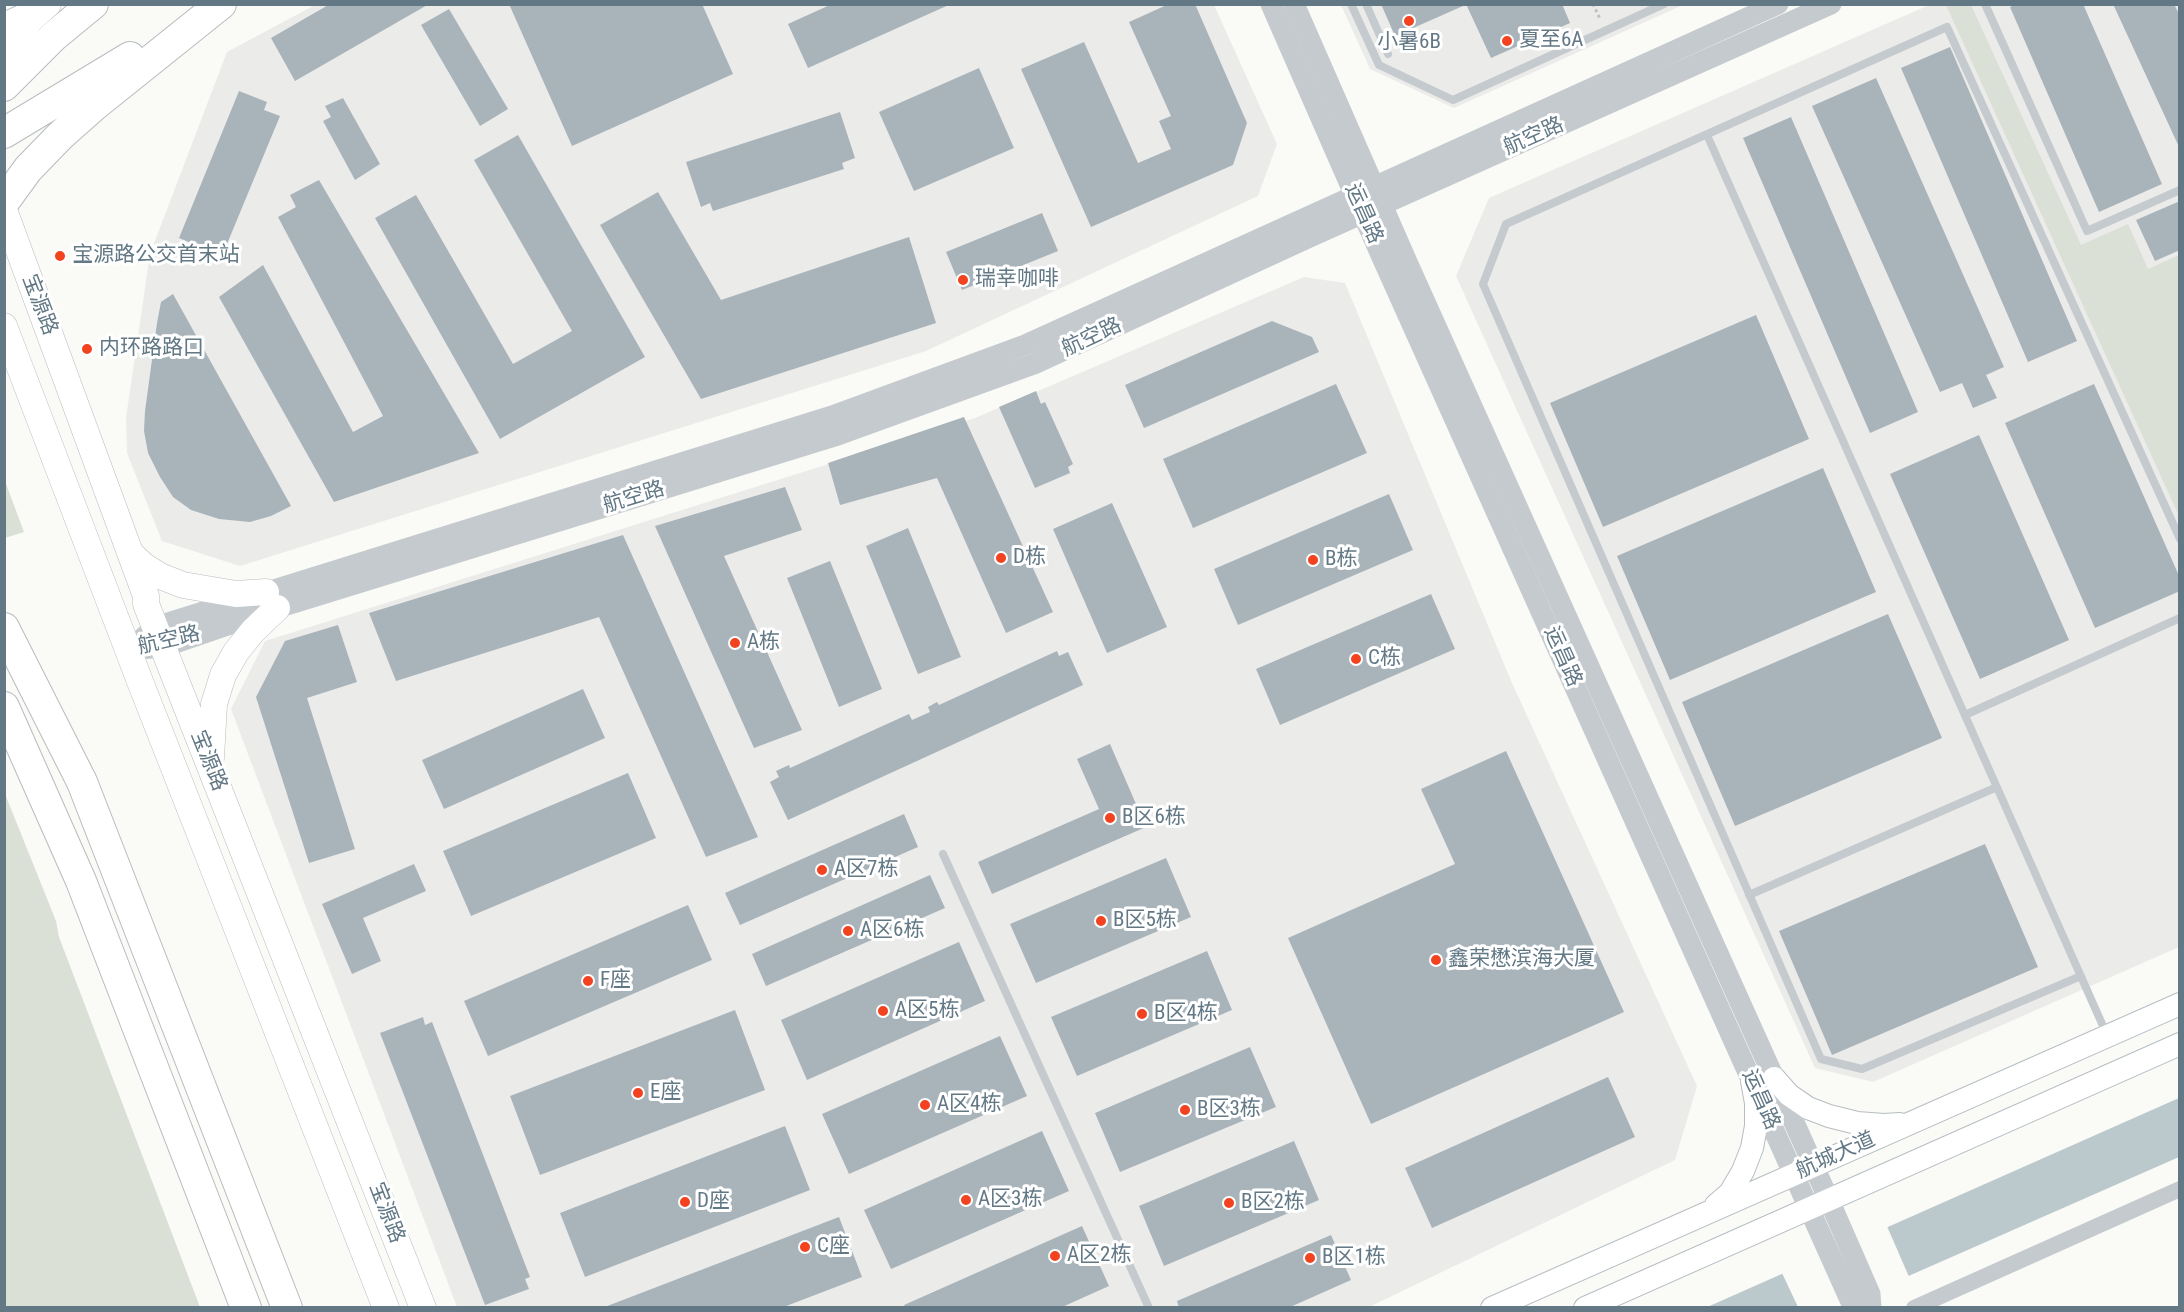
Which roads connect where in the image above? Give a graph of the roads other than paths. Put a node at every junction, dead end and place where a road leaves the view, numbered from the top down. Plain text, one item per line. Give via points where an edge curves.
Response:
1 (47, 4) edge
2 (93, 4) edge
3 (221, 4) edge
4 (1271, 4) edge
5 (1294, 4) edge
6 (1351, 4) edge
7 (1366, 4) edge
8 (1664, 4) edge
9 (1778, 4) edge
10 (1831, 4) edge
11 (1984, 4) edge
12 (4, 24) edge
13 (1388, 54) dead end
14 (4, 57) edge
15 (4, 86) edge
16 (4, 133) edge
17 (1707, 135) junction
18 (2180, 190) edge
19 (1368, 200) junction
20 (4, 202) edge
21 (4, 210) edge
22 (4, 326) edge
23 (2180, 539) edge
24 (129, 552) junction
25 (272, 600) junction
26 (2180, 618) edge
27 (4, 628) edge
28 (159, 637) junction
29 (128, 650) junction
30 (4, 707) edge
31 (1965, 715) junction
32 (210, 767) junction
33 (1997, 787) junction
34 (943, 854) dead end
35 (1749, 895) junction
36 (2081, 976) junction
37 (2180, 1004) edge
38 (2107, 1036) junction
39 (2180, 1044) edge
40 (1763, 1079) junction
41 (1910, 1123) junction
42 (1803, 1170) junction
43 (2180, 1189) edge
44 (1819, 1204) junction
45 (1707, 1212) junction
46 (1862, 1303) edge
47 (1915, 1307) edge
48 (246, 1308) edge
49 (287, 1308) edge
50 (386, 1308) edge
51 (423, 1308) edge
52 (1149, 1308) edge
53 (1492, 1308) edge
54 (1585, 1308) edge

1 - 12 main road
1 - 14 main road
2 - 15 highway
3 - 16 highway
3 - 20 highway via 60,136 28,169
4 - 19 street, 运昌路
5 - 19 street, 运昌路
6 - 8 lane via 1378,65 1453,100
7 - 13 lane
9 - 19 street, 航空路
10 - 19 street, 航空路
11 - 18 lane via 2087,231
17 - 23 lane via 1947,27
17 - 31 lane
17 - 35 lane via 1506,224 1483,284
19 - 25 street, 航空路 via 1034,364 939,399 838,435
19 - 40 street, 运昌路
21 - 24 main road, 宝源路
22 - 29 main road, 宝源路
24 - 25 main road via 160,576 183,585
24 - 28 main road, 宝源路
25 - 28 street, 航空路
25 - 32 main road via 224,675 214,704
26 - 31 lane
27 - 49 highway via 82,782
28 - 29 street, 航空路
28 - 32 main road, 宝源路
29 - 50 main road, 宝源路
30 - 48 highway via 81,880
31 - 33 lane
32 - 51 main road, 宝源路
33 - 35 lane
33 - 36 lane
34 - 52 lane
35 - 36 lane via 1821,1059 1862,1069
36 - 38 lane
37 - 38 main road, 航城大道
38 - 41 main road, 航城大道
39 - 44 main road, 航城大道
40 - 41 main road via 1808,1108 1830,1116 1857,1123
40 - 42 street, 运昌路
40 - 45 main road via 1756,1103 1752,1148 1743,1171 1730,1193
41 - 42 main road, 航城大道
42 - 44 street, 运昌路
42 - 45 main road, 航城大道
43 - 47 street
44 - 46 street, 运昌路 via 1840,1226
44 - 46 street, 运昌路 via 1820,1233
44 - 54 main road, 航城大道
45 - 53 main road, 航城大道

